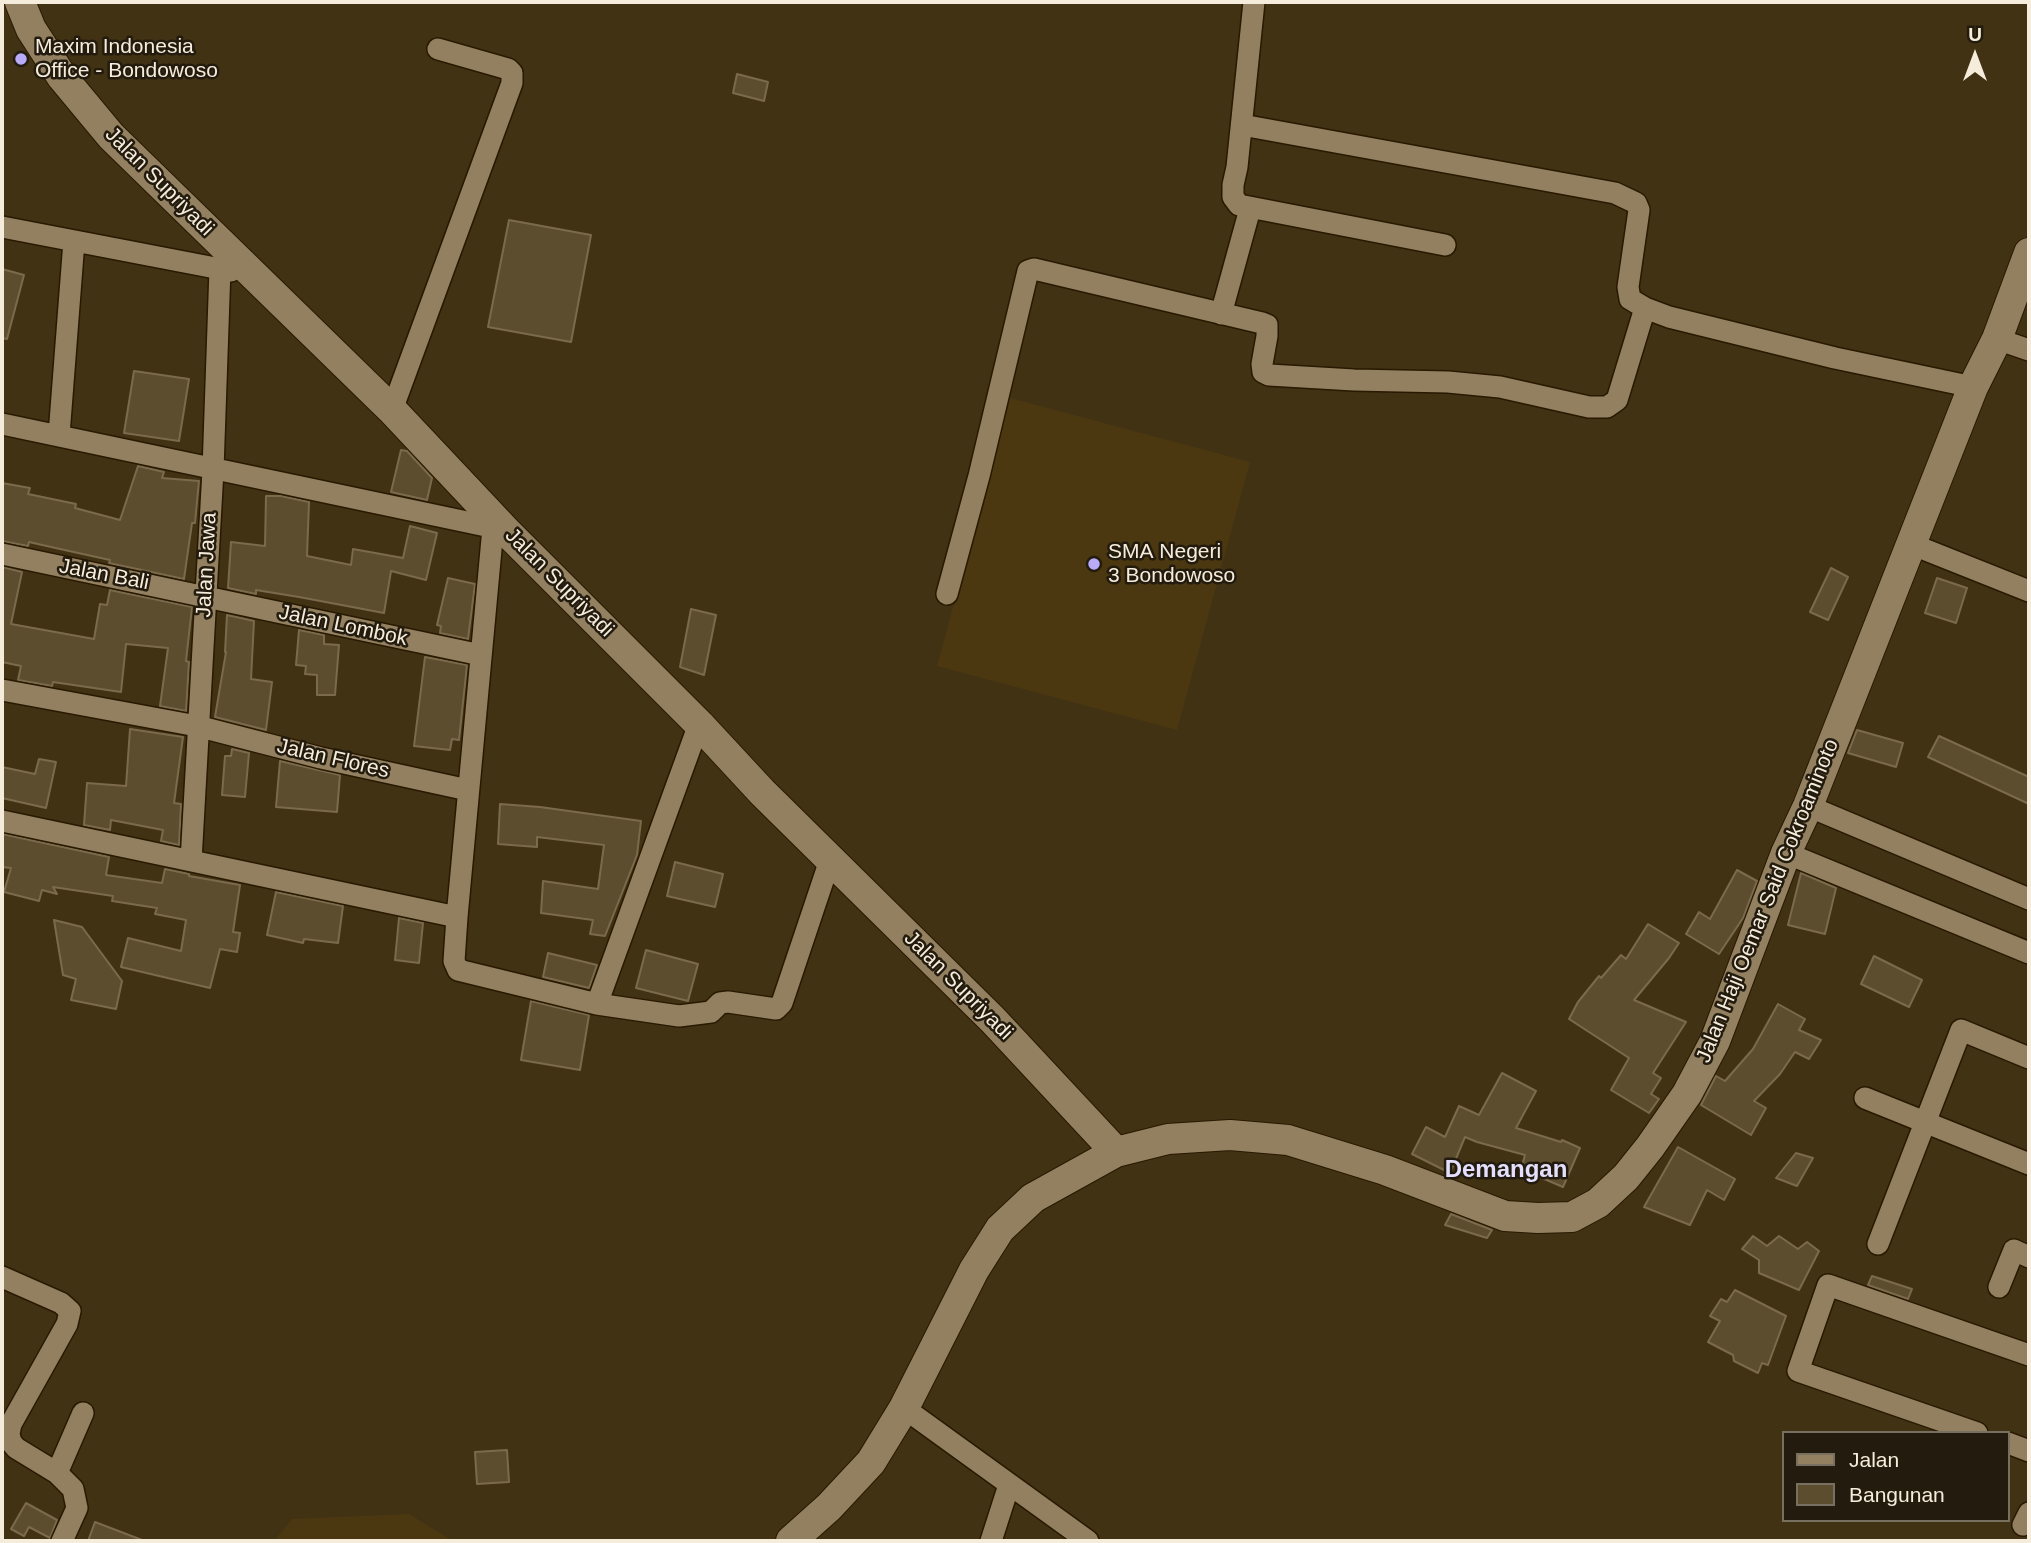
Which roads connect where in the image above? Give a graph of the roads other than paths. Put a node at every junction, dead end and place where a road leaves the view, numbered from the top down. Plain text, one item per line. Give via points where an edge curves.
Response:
1 (20, 2) edge
2 (1254, 2) edge
3 (438, 49) dead end
4 (1242, 125) junction
5 (1250, 209) junction
6 (2, 227) edge
7 (74, 241) junction
8 (1444, 245) dead end
9 (2029, 253) edge
10 (220, 269) junction
11 (254, 275) junction
12 (1645, 308) junction
13 (1221, 314) junction
14 (1997, 340) junction
15 (2029, 350) edge
16 (1973, 387) junction
17 (392, 410) junction
18 (2, 424) edge
19 (59, 435) junction
20 (213, 470) junction
21 (499, 529) junction
22 (1910, 544) junction
23 (2, 554) edge
24 (2029, 591) edge
25 (947, 594) dead end
26 (206, 595) junction
27 (481, 655) junction
28 (2, 690) edge
29 (699, 724) junction
30 (197, 726) junction
31 (468, 790) junction
32 (1808, 806) junction
33 (2, 821) edge
34 (1786, 853) junction
35 (830, 860) junction
36 (191, 861) junction
37 (2029, 899) edge
38 (457, 917) junction
39 (2029, 953) edge
40 (597, 1004) junction
41 (2029, 1058) edge
42 (1865, 1098) dead end
43 (1926, 1122) junction
44 (1116, 1152) junction
45 (2029, 1164) edge
46 (1878, 1244) dead end
47 (2029, 1257) edge
48 (2, 1277) edge
49 (1999, 1287) dead end
50 (2029, 1354) edge
51 (904, 1408) junction
52 (83, 1413) dead end
53 (1971, 1431) edge
54 (2010, 1444) edge
55 (2029, 1451) edge
56 (57, 1472) junction
57 (1009, 1485) junction
58 (62, 1541) edge
59 (791, 1541) edge
60 (991, 1541) edge
61 (1088, 1541) edge

1 - 11 street, Jalan Supriyadi via 31,29 62,77 111,136
2 - 4 street
3 - 17 street via 508,69 512,83
4 - 5 street via 1233,197
4 - 12 street via 1629,198 1639,210 1630,299
5 - 8 street
5 - 13 street
6 - 7 street
7 - 10 street
7 - 19 street
9 - 14 street, Jalan Haji Oemar Said Cokroaminoto
10 - 11 street
10 - 20 street, Jalan Jawa
11 - 17 street, Jalan Supriyadi
12 - 13 street via 1617,400 1607,407 1448,382 1269,375 1262,364 1267,325
12 - 16 street via 1822,355
13 - 25 street via 1028,271
14 - 15 street
14 - 16 street, Jalan Haji Oemar Said Cokroaminoto
16 - 22 street, Jalan Haji Oemar Said Cokroaminoto
17 - 21 street, Jalan Supriyadi
18 - 19 street
19 - 20 street
20 - 21 street
20 - 26 street, Jalan Jawa
21 - 27 street
21 - 29 street, Jalan Supriyadi
22 - 24 street
22 - 32 street, Jalan Haji Oemar Said Cokroaminoto
23 - 26 street, Jalan Bali
26 - 27 street, Jalan Lombok
26 - 30 street, Jalan Jawa
27 - 31 street
28 - 30 street, Jalan Flores
29 - 35 street, Jalan Supriyadi
29 - 40 street
30 - 31 street, Jalan Flores
30 - 36 street, Jalan Jawa
31 - 38 street
32 - 34 street, Jalan Haji Oemar Said Cokroaminoto
32 - 37 street
33 - 36 street
34 - 39 street
34 - 44 street, Jalan Haji Oemar Said Cokroaminoto via 1715,1041 1687,1094 1626,1177 1598,1203 1572,1217 1504,1216 1385,1170 1288,1140 1230,1135 1168,1139
35 - 40 street via 779,1007 723,1002 711,1012 679,1016
35 - 44 street, Jalan Supriyadi via 993,1020
36 - 38 street
38 - 40 street via 454,961 458,970
41 - 43 street via 1961,1030
42 - 43 street
43 - 45 street
43 - 46 street
44 - 51 street, Jalan Haji Oemar Said Cokroaminoto via 1033,1198 1000,1229 974,1270
47 - 49 street via 2014,1250
48 - 56 street via 70,1311 9,1434 16,1448
50 - 53 street via 1828,1285 1798,1371
51 - 57 street
51 - 59 street, Jalan Haji Oemar Said Cokroaminoto via 871,1462
52 - 56 street
54 - 55 street
56 - 58 street via 73,1489 77,1507
57 - 60 street
57 - 61 street

